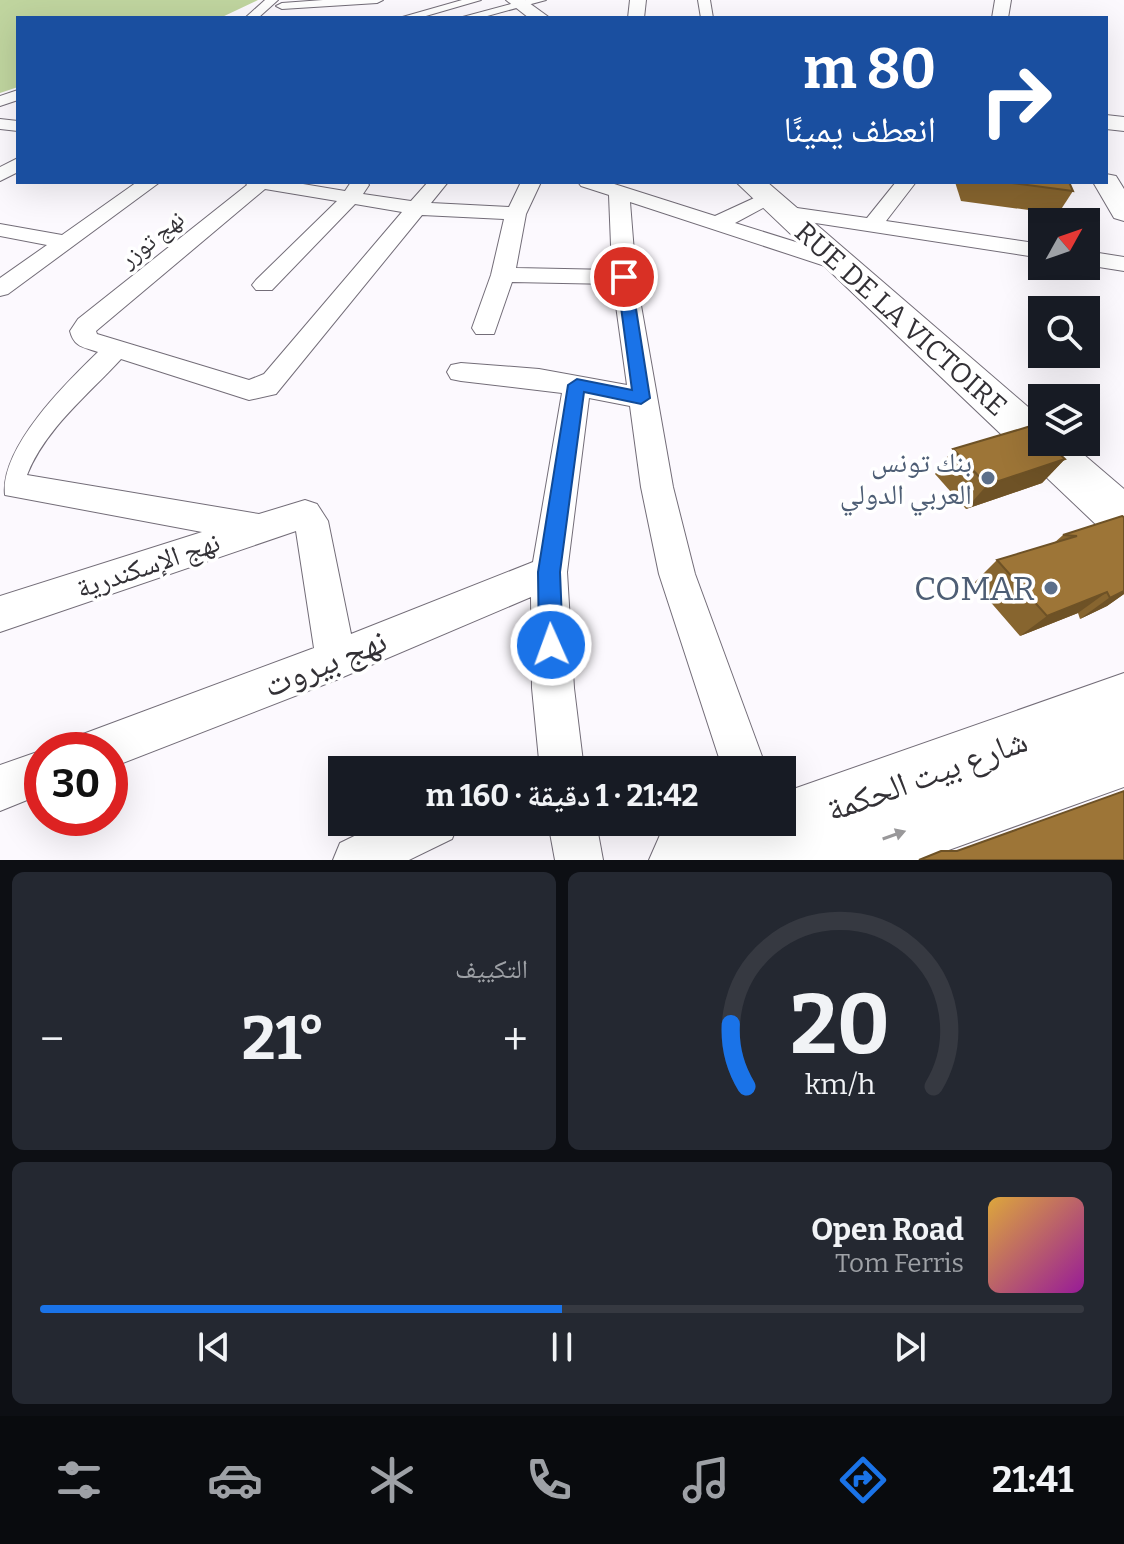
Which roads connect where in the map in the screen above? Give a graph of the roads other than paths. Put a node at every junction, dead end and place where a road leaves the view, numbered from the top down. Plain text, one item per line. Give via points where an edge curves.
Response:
1 (308, 0) edge
2 (377, 0) edge
3 (472, 0) edge
4 (540, 0) edge
5 (516, 2) edge
6 (277, 3) edge
7 (493, 14) edge
8 (255, 16) edge
9 (412, 16) edge
10 (538, 16) edge
11 (147, 184) edge
12 (256, 184) edge
13 (282, 184) edge
14 (436, 184) edge
15 (530, 184) edge
16 (594, 184) edge
17 (904, 184) edge
18 (1107, 184) edge
19 (356, 190) edge
20 (619, 192) junction
21 (767, 197) edge
22 (415, 208) junction
23 (1124, 212) edge
24 (516, 214) junction
25 (718, 223) junction
26 (872, 226) junction
27 (0, 230) edge
28 (64, 242) junction
29 (1028, 249) edge
30 (1100, 260) edge
31 (836, 262) junction
32 (1124, 264) edge
33 (503, 275) junction
34 (624, 277) junction
35 (4, 283) edge
36 (264, 285) dead end
37 (485, 328) dead end
38 (100, 344) junction
39 (461, 372) dead end
40 (577, 385) junction
41 (641, 398) junction
42 (8, 489) edge
43 (1124, 519) edge
44 (258, 528) junction
45 (549, 572) junction
46 (0, 614) edge
47 (336, 660) junction
48 (1124, 704) edge
49 (128, 739) edge
50 (1124, 755) edge
51 (555, 756) edge
52 (740, 756) edge
53 (24, 779) edge
54 (0, 788) edge
55 (406, 836) edge
56 (575, 836) edge
57 (782, 844) edge
58 (357, 860) edge
59 (579, 860) edge
60 (685, 860) edge

1 - 6 street
2 - 6 street
3 - 9 street
4 - 5 street
5 - 7 street
5 - 10 main road
6 - 8 street
11 - 28 street
12 - 38 street, نهج توزر via 87,325 83,331
13 - 19 street
14 - 22 street
15 - 24 street
16 - 20 street
17 - 26 street
18 - 23 street
19 - 22 street
19 - 36 street
20 - 25 street
20 - 34 street
21 - 25 street
21 - 26 street
21 - 31 main road, RUE DE LA VICTOIRE
22 - 24 street
22 - 38 street via 266,387 249,390
24 - 33 street
25 - 31 street
26 - 29 street
27 - 28 street
28 - 35 street
30 - 32 street
31 - 43 main road, RUE DE LA VICTOIRE
33 - 34 street
33 - 37 street
34 - 41 street
38 - 42 street, نهج توزر via 22,449
39 - 40 street
40 - 41 street
40 - 45 street
41 - 52 street via 677,574
42 - 44 street
44 - 46 street, نهج الإسكندرية
44 - 47 street, نهج الإسكندرية via 305,514 311,521
45 - 47 street, نهج بيروت
45 - 51 street
47 - 49 street, نهج بيروت
48 - 57 main road, شارع بيت الحكمة
57 -> 50 main road, شارع بيت الحكمة
53 - 54 street
55 - 58 street
56 - 59 street
57 - 60 main road, شارع بيت الحكمة

